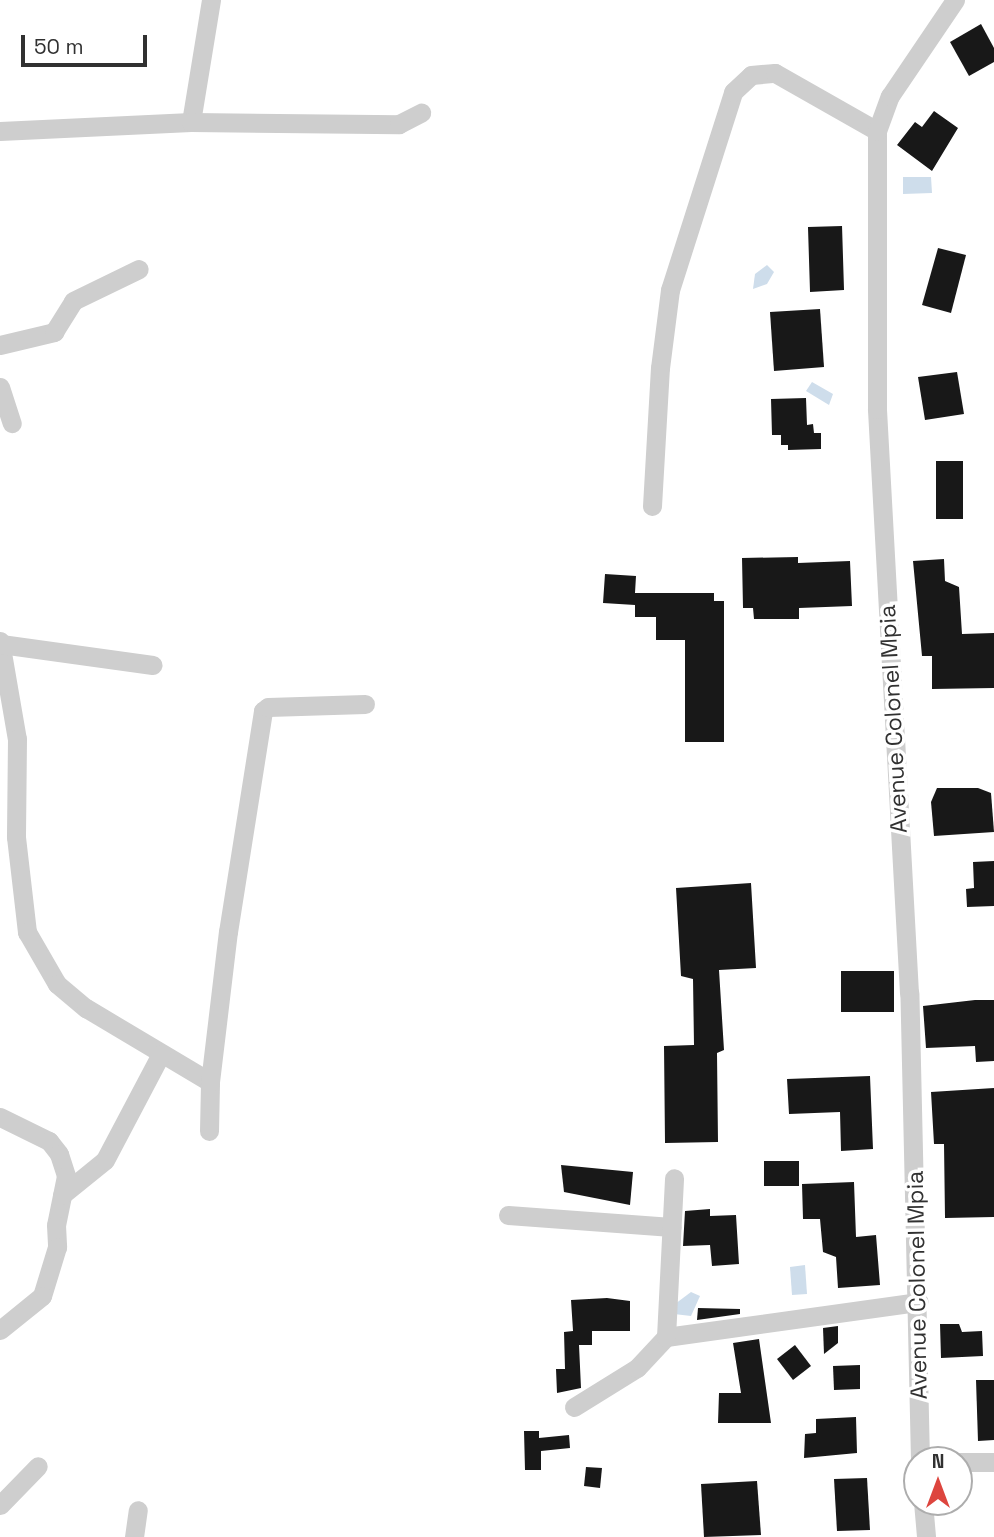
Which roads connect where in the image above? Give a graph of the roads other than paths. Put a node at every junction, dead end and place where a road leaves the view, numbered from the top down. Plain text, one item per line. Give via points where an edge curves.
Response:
1 (212, 0) edge
2 (955, 0) edge
3 (421, 113) dead end
4 (191, 122) junction
5 (0, 131) edge
6 (877, 131) junction
7 (139, 269) dead end
8 (0, 345) edge
9 (0, 387) edge
10 (12, 423) dead end
11 (652, 506) dead end
12 (0, 643) edge
13 (153, 665) dead end
14 (365, 704) dead end
15 (160, 1054) junction
16 (210, 1082) junction
17 (0, 1117) edge
18 (209, 1131) dead end
19 (674, 1178) dead end
20 (62, 1195) junction
21 (508, 1215) dead end
22 (672, 1227) junction
23 (919, 1302) junction
24 (0, 1330) edge
25 (666, 1337) junction
26 (574, 1407) dead end
27 (920, 1446) edge
28 (973, 1462) edge
29 (994, 1462) edge
30 (38, 1466) dead end
31 (0, 1505) edge
32 (138, 1510) dead end
33 (924, 1516) edge
34 (134, 1537) edge
35 (926, 1537) edge

1 - 4 street
2 - 6 street, Avenue Colonel Mpia via 890,96
3 - 4 street via 399,124
4 - 5 street
6 - 11 street via 775,73 751,75 733,92 670,290
6 - 23 street, Avenue Colonel Mpia via 877,409 909,993
7 - 8 street via 73,301 54,332
9 - 10 street
12 - 13 street
12 - 15 street via 17,739 16,837 27,932 57,984
14 - 16 street via 268,707 263,711
15 - 16 street
15 - 20 street via 105,1160
16 - 18 street
17 - 20 street via 48,1141 60,1154 66,1176
19 - 22 street
20 - 24 street via 57,1247 42,1296
21 - 22 street
22 - 25 street
23 - 25 street
23 - 27 street, Avenue Colonel Mpia
25 - 26 street via 637,1368
28 - 29 street
30 - 31 street
32 - 34 street
33 - 35 street

